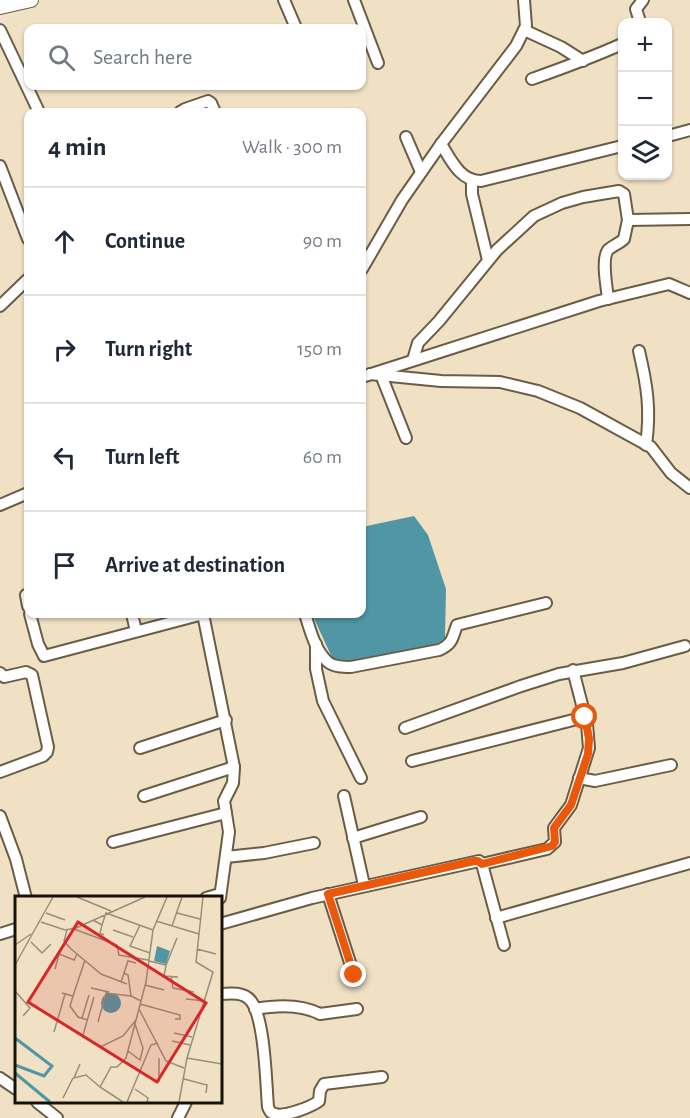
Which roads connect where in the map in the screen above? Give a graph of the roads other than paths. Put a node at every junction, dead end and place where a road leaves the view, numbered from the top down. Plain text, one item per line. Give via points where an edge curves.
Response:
1 (31, 0) edge
2 (284, 0) edge
3 (354, 0) edge
4 (524, 0) edge
5 (643, 0) edge
6 (0, 7) edge
7 (639, 18) edge
8 (294, 24) edge
9 (363, 24) edge
10 (0, 30) edge
11 (524, 30) junction
12 (366, 32) edge
13 (618, 46) edge
14 (583, 61) junction
15 (378, 63) dead end
16 (532, 78) dead end
17 (24, 80) edge
18 (29, 90) edge
19 (37, 108) edge
20 (188, 108) edge
21 (213, 108) edge
22 (690, 130) edge
23 (672, 135) edge
24 (406, 137) dead end
25 (441, 144) junction
26 (618, 148) edge
27 (0, 166) edge
28 (421, 172) junction
29 (472, 181) junction
30 (690, 219) edge
31 (628, 220) junction
32 (24, 229) edge
33 (488, 260) junction
34 (366, 262) edge
35 (24, 283) edge
36 (690, 293) edge
37 (608, 299) junction
38 (0, 306) edge
39 (639, 351) dead end
40 (413, 360) junction
41 (371, 375) edge
42 (406, 438) dead end
43 (646, 445) junction
44 (690, 488) edge
45 (24, 495) edge
46 (0, 505) edge
47 (546, 603) dead end
48 (31, 618) edge
49 (133, 618) edge
50 (187, 618) edge
51 (204, 618) edge
52 (307, 618) edge
53 (136, 631) junction
54 (316, 643) junction
55 (685, 646) dead end
56 (573, 670) junction
57 (1, 676) edge
58 (585, 717) junction
59 (226, 720) junction
60 (405, 728) dead end
61 (140, 748) dead end
62 (412, 761) dead end
63 (671, 765) dead end
64 (234, 767) junction
65 (0, 772) edge
66 (361, 778) dead end
67 (579, 778) junction
68 (144, 796) dead end
69 (344, 796) dead end
70 (226, 813) junction
71 (0, 816) edge
72 (421, 817) dead end
73 (353, 838) junction
74 (113, 842) dead end
75 (314, 843) dead end
76 (226, 857) junction
77 (690, 863) edge
78 (482, 864) junction
79 (364, 885) junction
80 (328, 894) junction
81 (26, 896) edge
82 (220, 896) edge
83 (496, 918) junction
84 (222, 923) edge
85 (15, 929) edge
86 (0, 934) edge
87 (504, 945) dead end
88 (354, 975) dead end
89 (222, 994) edge
90 (255, 1009) junction
91 (357, 1009) dead end
92 (382, 1077) dead end
93 (0, 1078) edge
94 (15, 1088) edge
95 (39, 1103) edge
96 (185, 1103) edge
97 (55, 1117) edge
98 (178, 1118) edge

1 - 6 main road
2 - 8 street
3 - 9 street
4 - 11 street
5 - 7 street via 636,9
10 - 17 street
11 - 14 street
11 - 25 street via 510,55
12 - 15 street
13 - 14 street
14 - 16 street
18 - 19 street
20 - 21 street via 207,101
22 - 23 street
24 - 28 street
25 - 28 street
25 - 29 street via 459,172
26 - 29 street
27 - 32 street
28 - 34 street
29 - 33 street
30 - 31 street
31 - 33 street via 622,191 583,196 534,216
31 - 37 street via 624,239 607,251
33 - 40 street via 418,343
35 - 38 street
36 - 37 street via 669,284
37 - 40 street
39 - 43 street via 650,407
40 - 41 street
41 - 42 street
41 - 43 street via 519,386 580,408
43 - 44 street
45 - 46 street
47 - 54 street via 457,625 453,641 439,650 359,667 328,662
48 - 53 street via 44,656
49 - 53 street
50 - 53 street
51 - 59 street
52 - 54 street
54 - 66 street via 322,701
55 - 56 street via 623,663
56 - 58 street
56 - 60 street
57 - 65 street via 26,672 32,675 48,747 43,756
58 - 62 street
58 - 67 street via 589,747
59 - 61 street
59 - 64 street
63 - 67 street via 595,781
64 - 68 street
64 - 70 street via 233,783 224,801
67 - 78 street via 571,805 554,828 552,846
69 - 73 street
70 - 74 street
70 - 76 street
71 - 81 street
72 - 73 street
73 - 79 street
75 - 76 street
76 - 82 street
77 - 83 street
78 - 79 street via 474,861
78 - 83 street
79 - 80 street
80 - 84 street
80 - 88 street
83 - 87 street
85 - 86 street
89 - 90 street via 244,995
90 - 91 street via 298,1006 320,1014
90 - 92 street via 271,1113 294,1112 315,1104 324,1084
93 - 94 street
95 - 97 street
96 - 98 street

